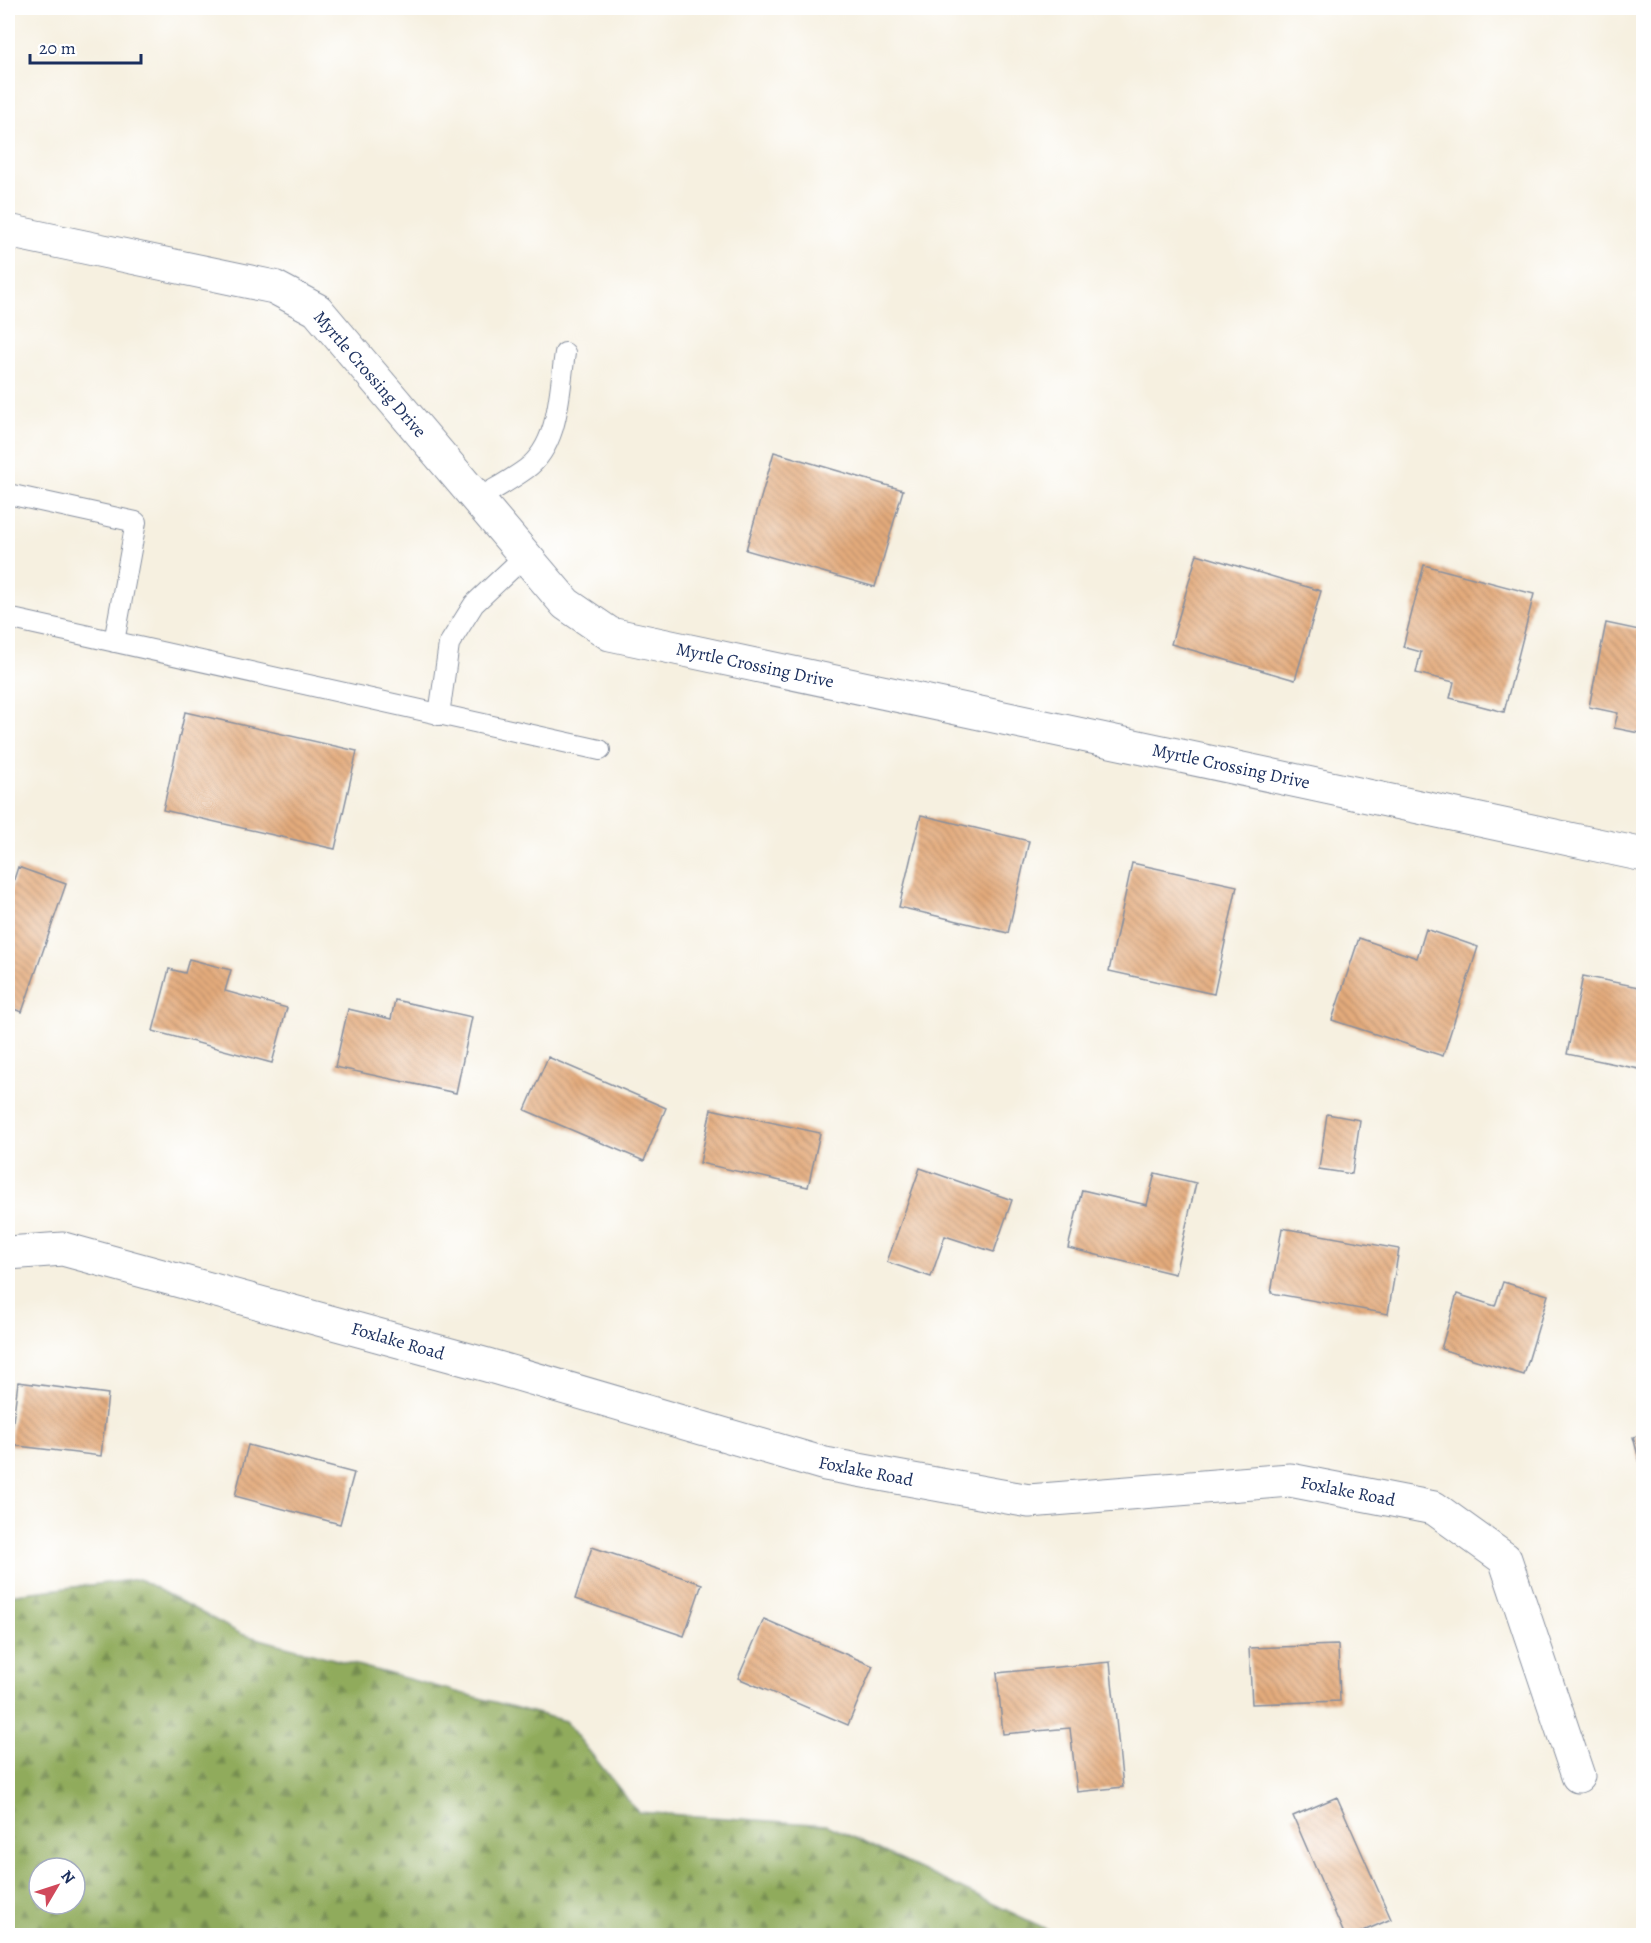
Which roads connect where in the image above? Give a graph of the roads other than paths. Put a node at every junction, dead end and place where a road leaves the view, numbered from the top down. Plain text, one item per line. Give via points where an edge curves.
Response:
1 (8, 231) edge
2 (565, 353) dead end
3 (8, 494) edge
4 (478, 499) junction
5 (526, 555) junction
6 (8, 618) edge
7 (114, 642) junction
8 (439, 715) junction
9 (600, 750) dead end
10 (1644, 855) edge
11 (8, 1253) edge
12 (1578, 1776) dead end

1 - 4 street, Myrtle Crossing Drive via 274,287 303,301 317,310
2 - 4 lane via 553,429 544,449 528,468
3 - 7 lane via 136,522
4 - 5 street, Myrtle Crossing Drive
5 - 8 lane via 474,604 449,644
5 - 10 street, Myrtle Crossing Drive via 566,604 610,634
6 - 7 lane
7 - 8 lane
8 - 9 lane
11 - 12 street, Foxlake Road via 63,1249 487,1365 825,1464 938,1485 1029,1501 1290,1480 1434,1508 1505,1559

